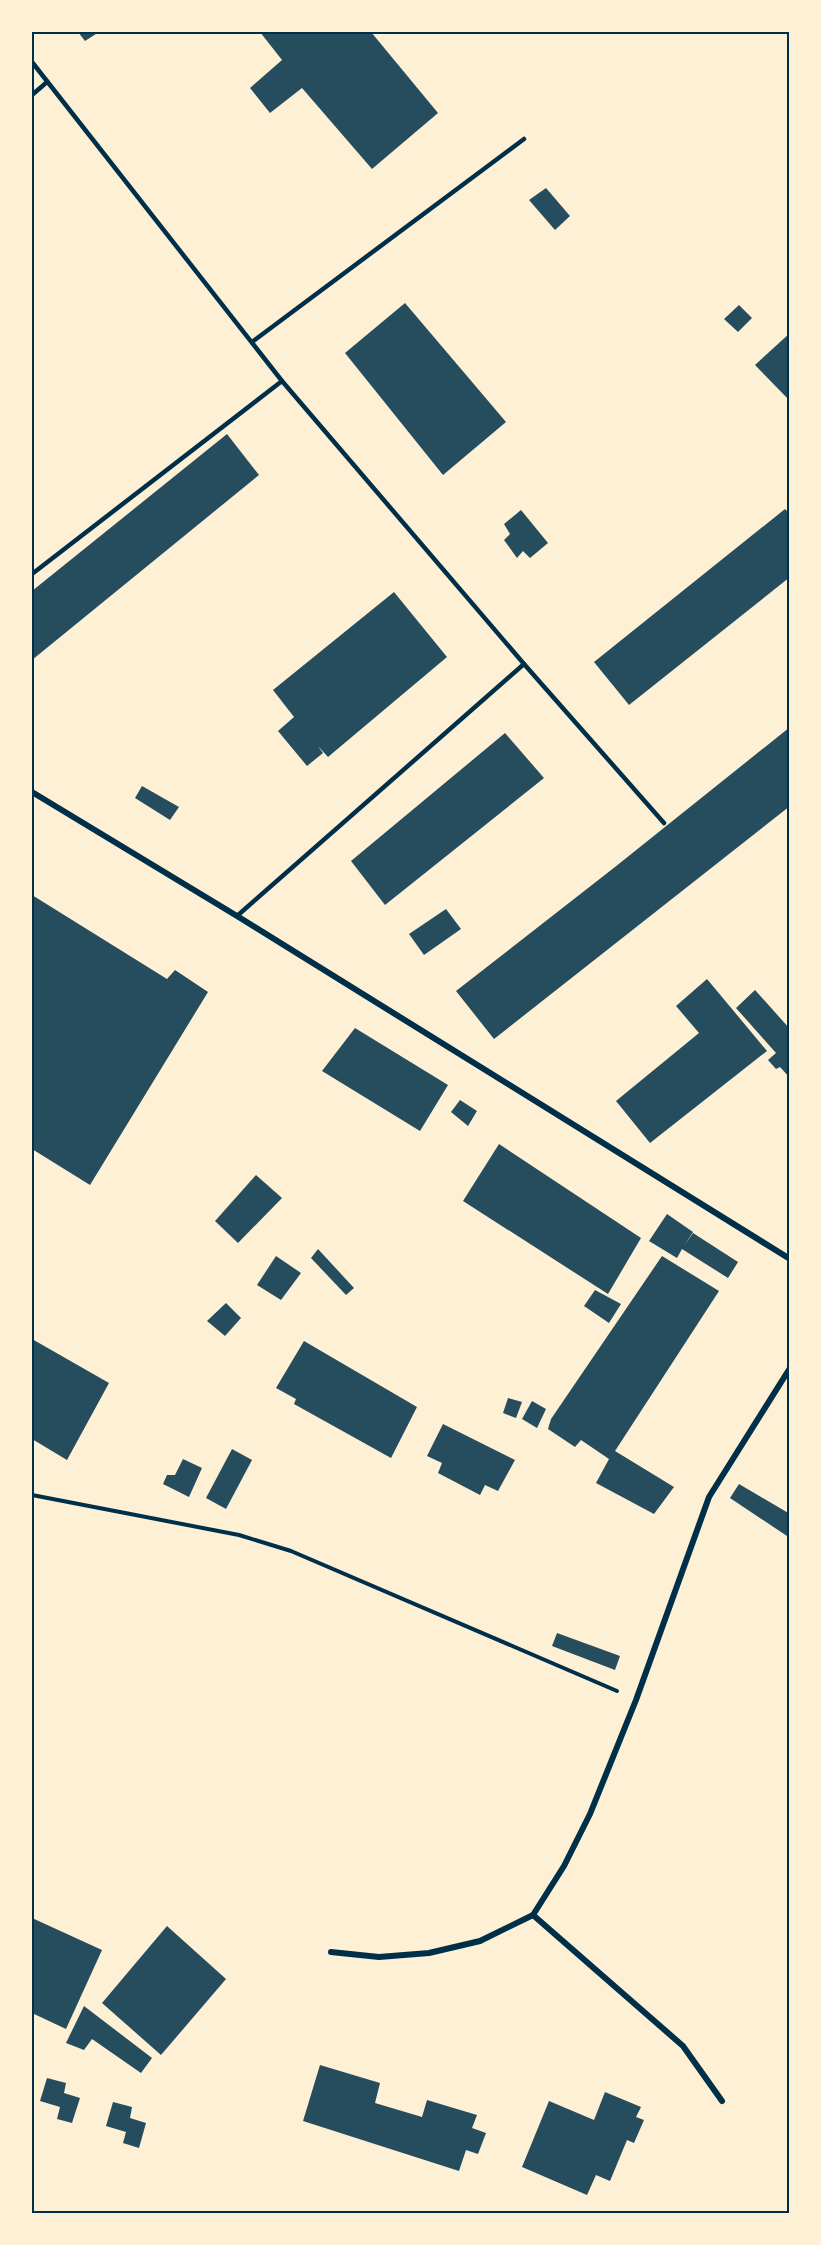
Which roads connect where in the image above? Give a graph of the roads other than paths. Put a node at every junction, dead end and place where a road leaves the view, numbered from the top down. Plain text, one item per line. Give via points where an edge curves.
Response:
1 (32, 62) edge
2 (47, 82) junction
3 (32, 95) edge
4 (524, 139) dead end
5 (252, 342) junction
6 (282, 381) junction
7 (32, 574) edge
8 (524, 664) junction
9 (32, 792) edge
10 (664, 823) dead end
11 (237, 916) junction
12 (789, 1259) edge
13 (789, 1368) edge
14 (533, 1915) junction
15 (331, 1952) dead end
16 (722, 2101) dead end

1 - 2 lane
2 - 3 lane
2 - 5 lane
4 - 5 lane
5 - 6 lane
6 - 7 lane
6 - 8 lane
8 - 10 lane
8 - 11 lane
9 - 11 street
11 - 12 street
13 - 14 street via 709,1497 636,1700 590,1814
14 - 15 street via 480,1941 429,1953 379,1957
14 - 16 street via 683,2046

